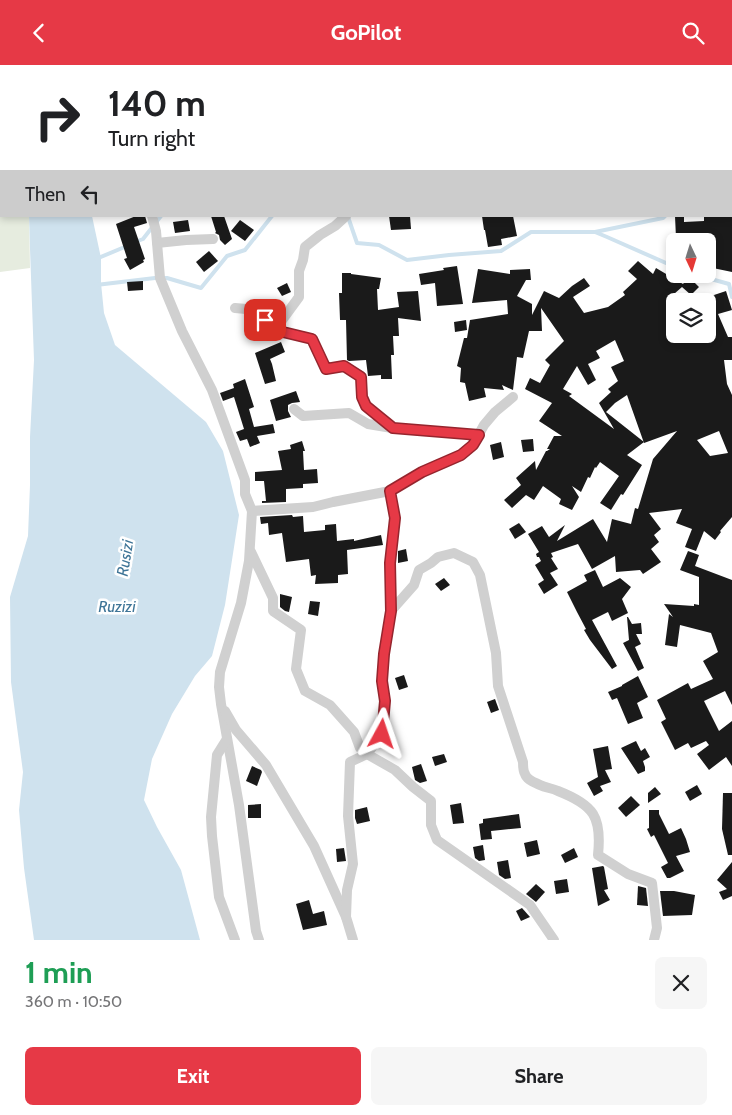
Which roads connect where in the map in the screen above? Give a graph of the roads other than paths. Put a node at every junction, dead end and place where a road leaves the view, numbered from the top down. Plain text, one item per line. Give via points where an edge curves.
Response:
1 (152, 217) edge
2 (345, 217) edge
3 (213, 239) dead end
4 (157, 243) junction
5 (235, 308) dead end
6 (277, 327) junction
7 (513, 397) dead end
8 (294, 409) dead end
9 (393, 428) junction
10 (479, 435) junction
11 (390, 491) junction
12 (252, 511) junction
13 (250, 549) junction
14 (391, 611) junction
15 (221, 704) junction
16 (228, 739) junction
17 (367, 754) junction
18 (346, 917) junction
19 (235, 940) edge
20 (259, 940) edge
21 (353, 940) edge
22 (554, 940) edge
23 (654, 940) edge

1 - 4 street
2 - 6 street via 305,247 299,271 299,297
3 - 4 street
4 - 12 street via 160,278 212,390 242,472 244,494
5 - 6 street via 246,309
6 - 9 street via 283,332 312,339 326,369 344,366 361,377 366,406
7 - 10 street via 495,412
8 - 9 street via 303,416 349,413 368,424
9 - 10 street
10 - 11 street via 461,455
11 - 12 street via 313,507
11 - 14 street via 395,518 390,563
12 - 13 street
13 - 15 street via 241,603 220,672
13 - 17 street via 273,598 273,611 300,630 296,669 305,691 330,705 354,732 360,748
14 - 17 street via 382,681 385,701 382,734
14 - 23 street via 414,585 419,569 438,557 454,553 473,562 480,575 491,626 498,686 524,773 530,781 581,801 595,815 600,841 598,855 628,874 652,883 657,927
15 - 16 street
15 - 18 street via 236,730 278,783 314,846
16 - 19 street via 217,755 211,817 219,897
16 - 20 street
17 - 18 street via 350,762 348,816 353,863
17 - 22 street via 396,770 431,801 431,825 438,840 530,905
18 - 21 street

